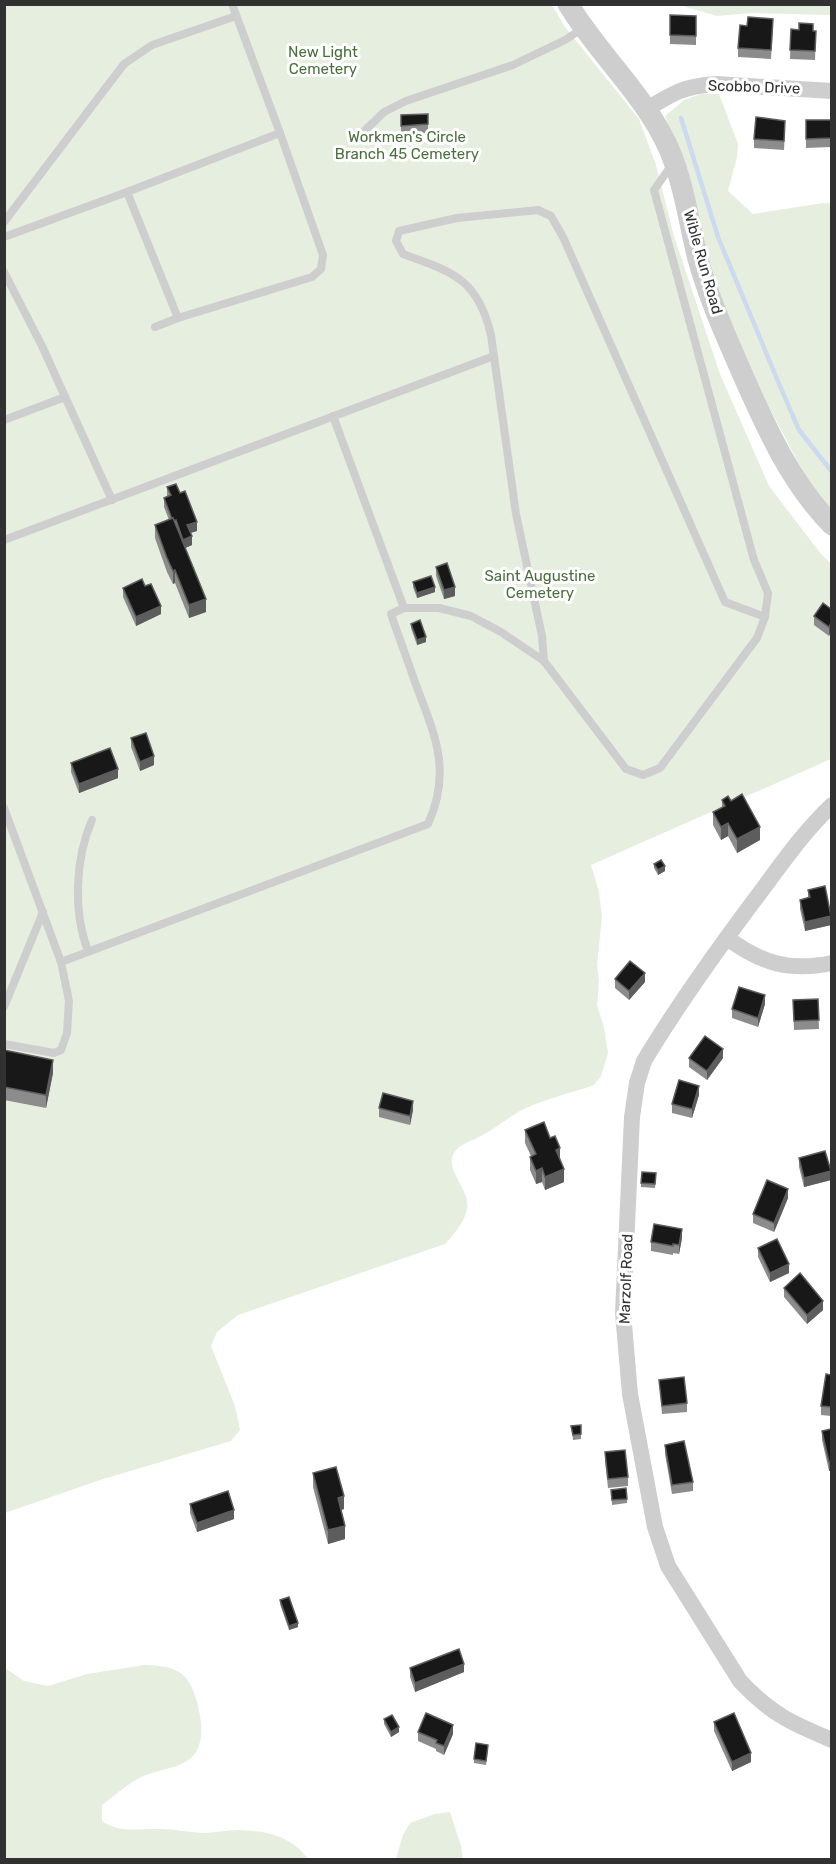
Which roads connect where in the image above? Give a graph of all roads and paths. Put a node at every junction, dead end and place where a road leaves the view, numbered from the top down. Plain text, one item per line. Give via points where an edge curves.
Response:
1 (232, 4) edge
2 (568, 4) edge
3 (236, 16) junction
4 (584, 28) junction
5 (831, 91) edge
6 (647, 109) junction
7 (280, 133) junction
8 (355, 140) dead end
9 (674, 162) junction
10 (127, 192) junction
11 (4, 222) edge
12 (4, 237) edge
13 (4, 272) edge
14 (178, 318) junction
15 (155, 327) dead end
16 (494, 356) junction
17 (65, 397) junction
18 (333, 416) junction
19 (4, 420) edge
20 (112, 500) junction
21 (831, 525) edge
22 (4, 540) edge
23 (404, 608) junction
24 (765, 617) junction
25 (544, 661) junction
26 (831, 805) edge
27 (4, 808) edge
28 (92, 820) dead end
29 (43, 912) junction
30 (727, 938) junction
31 (88, 951) junction
32 (61, 962) junction
33 (831, 963) edge
34 (4, 1007) edge
35 (4, 1044) edge
36 (831, 1740) edge

1 - 3 lane
2 - 4 street, Wible Run Road
3 - 7 lane
3 - 11 lane via 152,45 124,64
4 - 6 street, Wible Run Road
4 - 8 lane via 513,65 406,101 384,112
5 - 6 street, Scobbo Drive via 716,84 676,91
6 - 9 street, Wible Run Road
7 - 10 lane
7 - 14 lane via 323,255 321,269 312,277
9 - 21 street, Wible Run Road via 699,260 725,334 785,464
9 - 24 lane via 654,190 754,560 768,593
10 - 12 lane
10 - 14 lane
13 - 17 lane
14 - 15 lane
16 - 18 lane
16 - 24 lane via 486,316 476,294 458,276 403,254 396,241 399,231 457,218 518,211 538,210 551,216 725,602
16 - 25 lane via 516,514
17 - 19 lane
17 - 20 lane
18 - 20 lane
18 - 23 lane
20 - 22 lane
23 - 25 lane via 439,608 471,616
23 - 31 lane via 391,614 435,735 439,758 437,805 428,824
24 - 25 lane via 757,638 660,768 643,775 626,769
26 - 30 street, Marzolf Road
27 - 29 lane
28 - 31 lane via 83,839 79,886 83,937
29 - 32 lane
29 - 34 lane
30 - 33 street via 773,963 807,967
30 - 36 street, Marzolf Road via 653,1046 637,1083 623,1313 630,1394 655,1527 668,1566 751,1693 788,1722
31 - 32 lane
32 - 35 lane via 69,1001 67,1033 61,1050 54,1053

